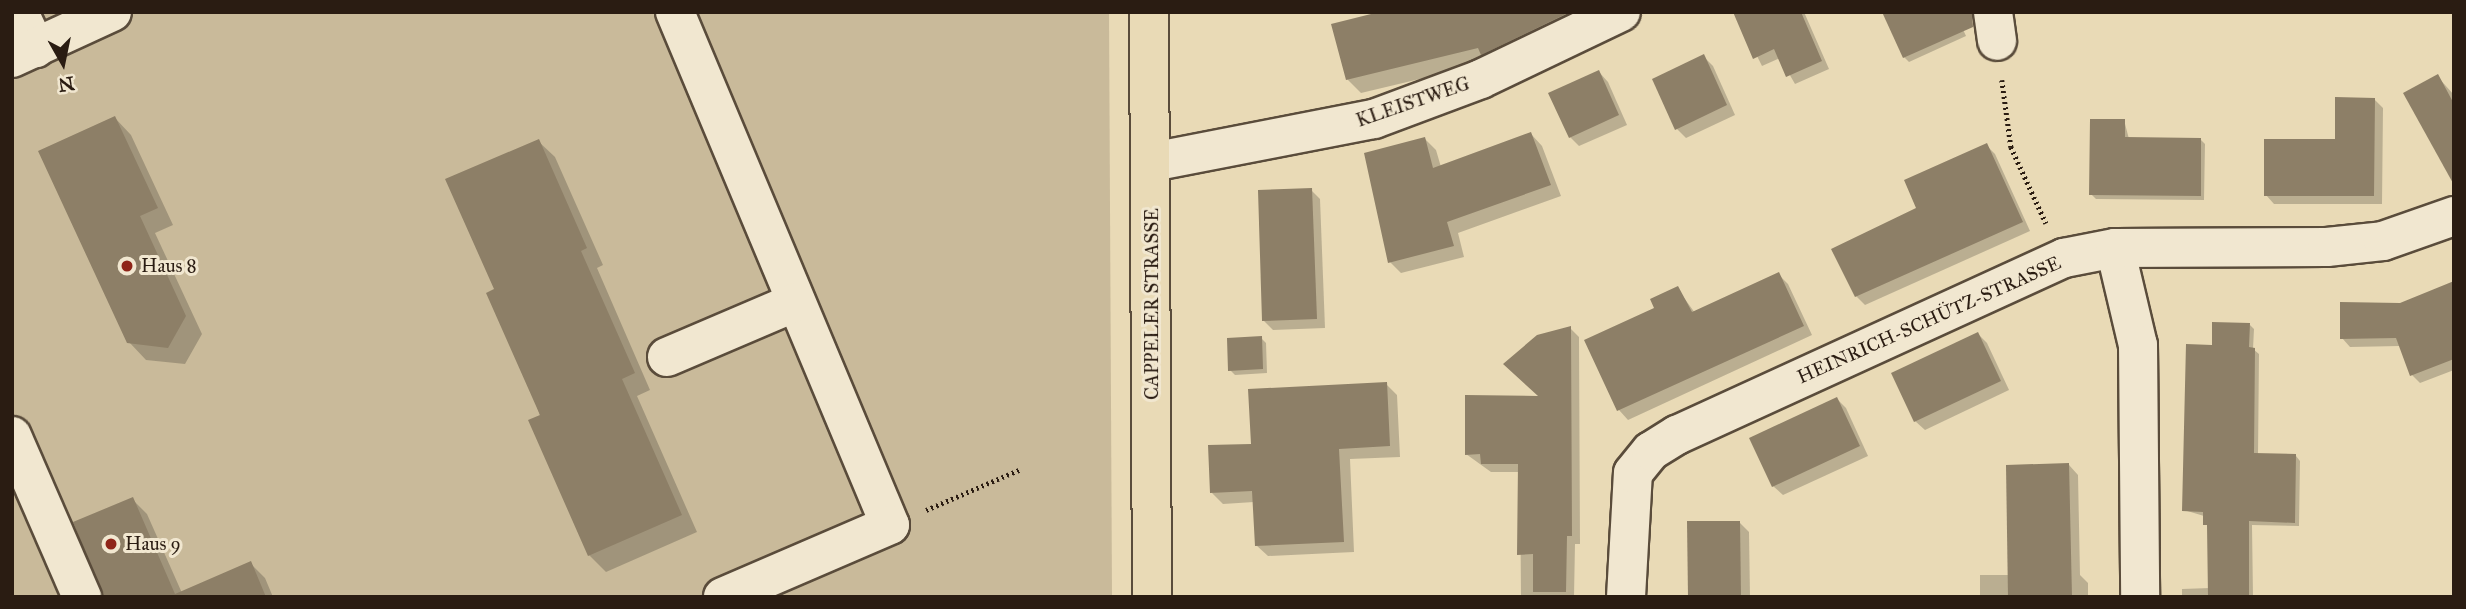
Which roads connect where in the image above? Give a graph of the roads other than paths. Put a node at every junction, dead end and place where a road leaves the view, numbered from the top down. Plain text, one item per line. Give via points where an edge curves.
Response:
1 (19, 12) edge
2 (112, 12) edge
3 (675, 12) edge
4 (1149, 12) edge
5 (1621, 12) edge
6 (24, 53) edge
7 (1152, 162) junction
8 (2454, 216) edge
9 (2115, 248) junction
10 (796, 302) junction
11 (667, 357) dead end
12 (12, 436) edge
13 (82, 597) edge
14 (723, 597) edge
15 (1152, 597) edge
16 (1626, 597) edge
17 (2140, 597) edge

1 - 6 street
2 - 6 street
3 - 10 street
4 - 7 main road, CAPPELER STRASSE
5 - 7 street, KLEISTWEG via 1480,79 1374,119
7 - 15 main road, CAPPELER STRASSE
8 - 9 street, HEINRICH-SCHÜTZ-STRASSE via 2383,241 2327,247
9 - 16 street, HEINRICH-SCHÜTZ-STRASSE via 2064,258 1651,451 1633,473
9 - 17 street via 2138,345
10 - 11 street
10 - 14 street via 890,525
12 - 13 street

